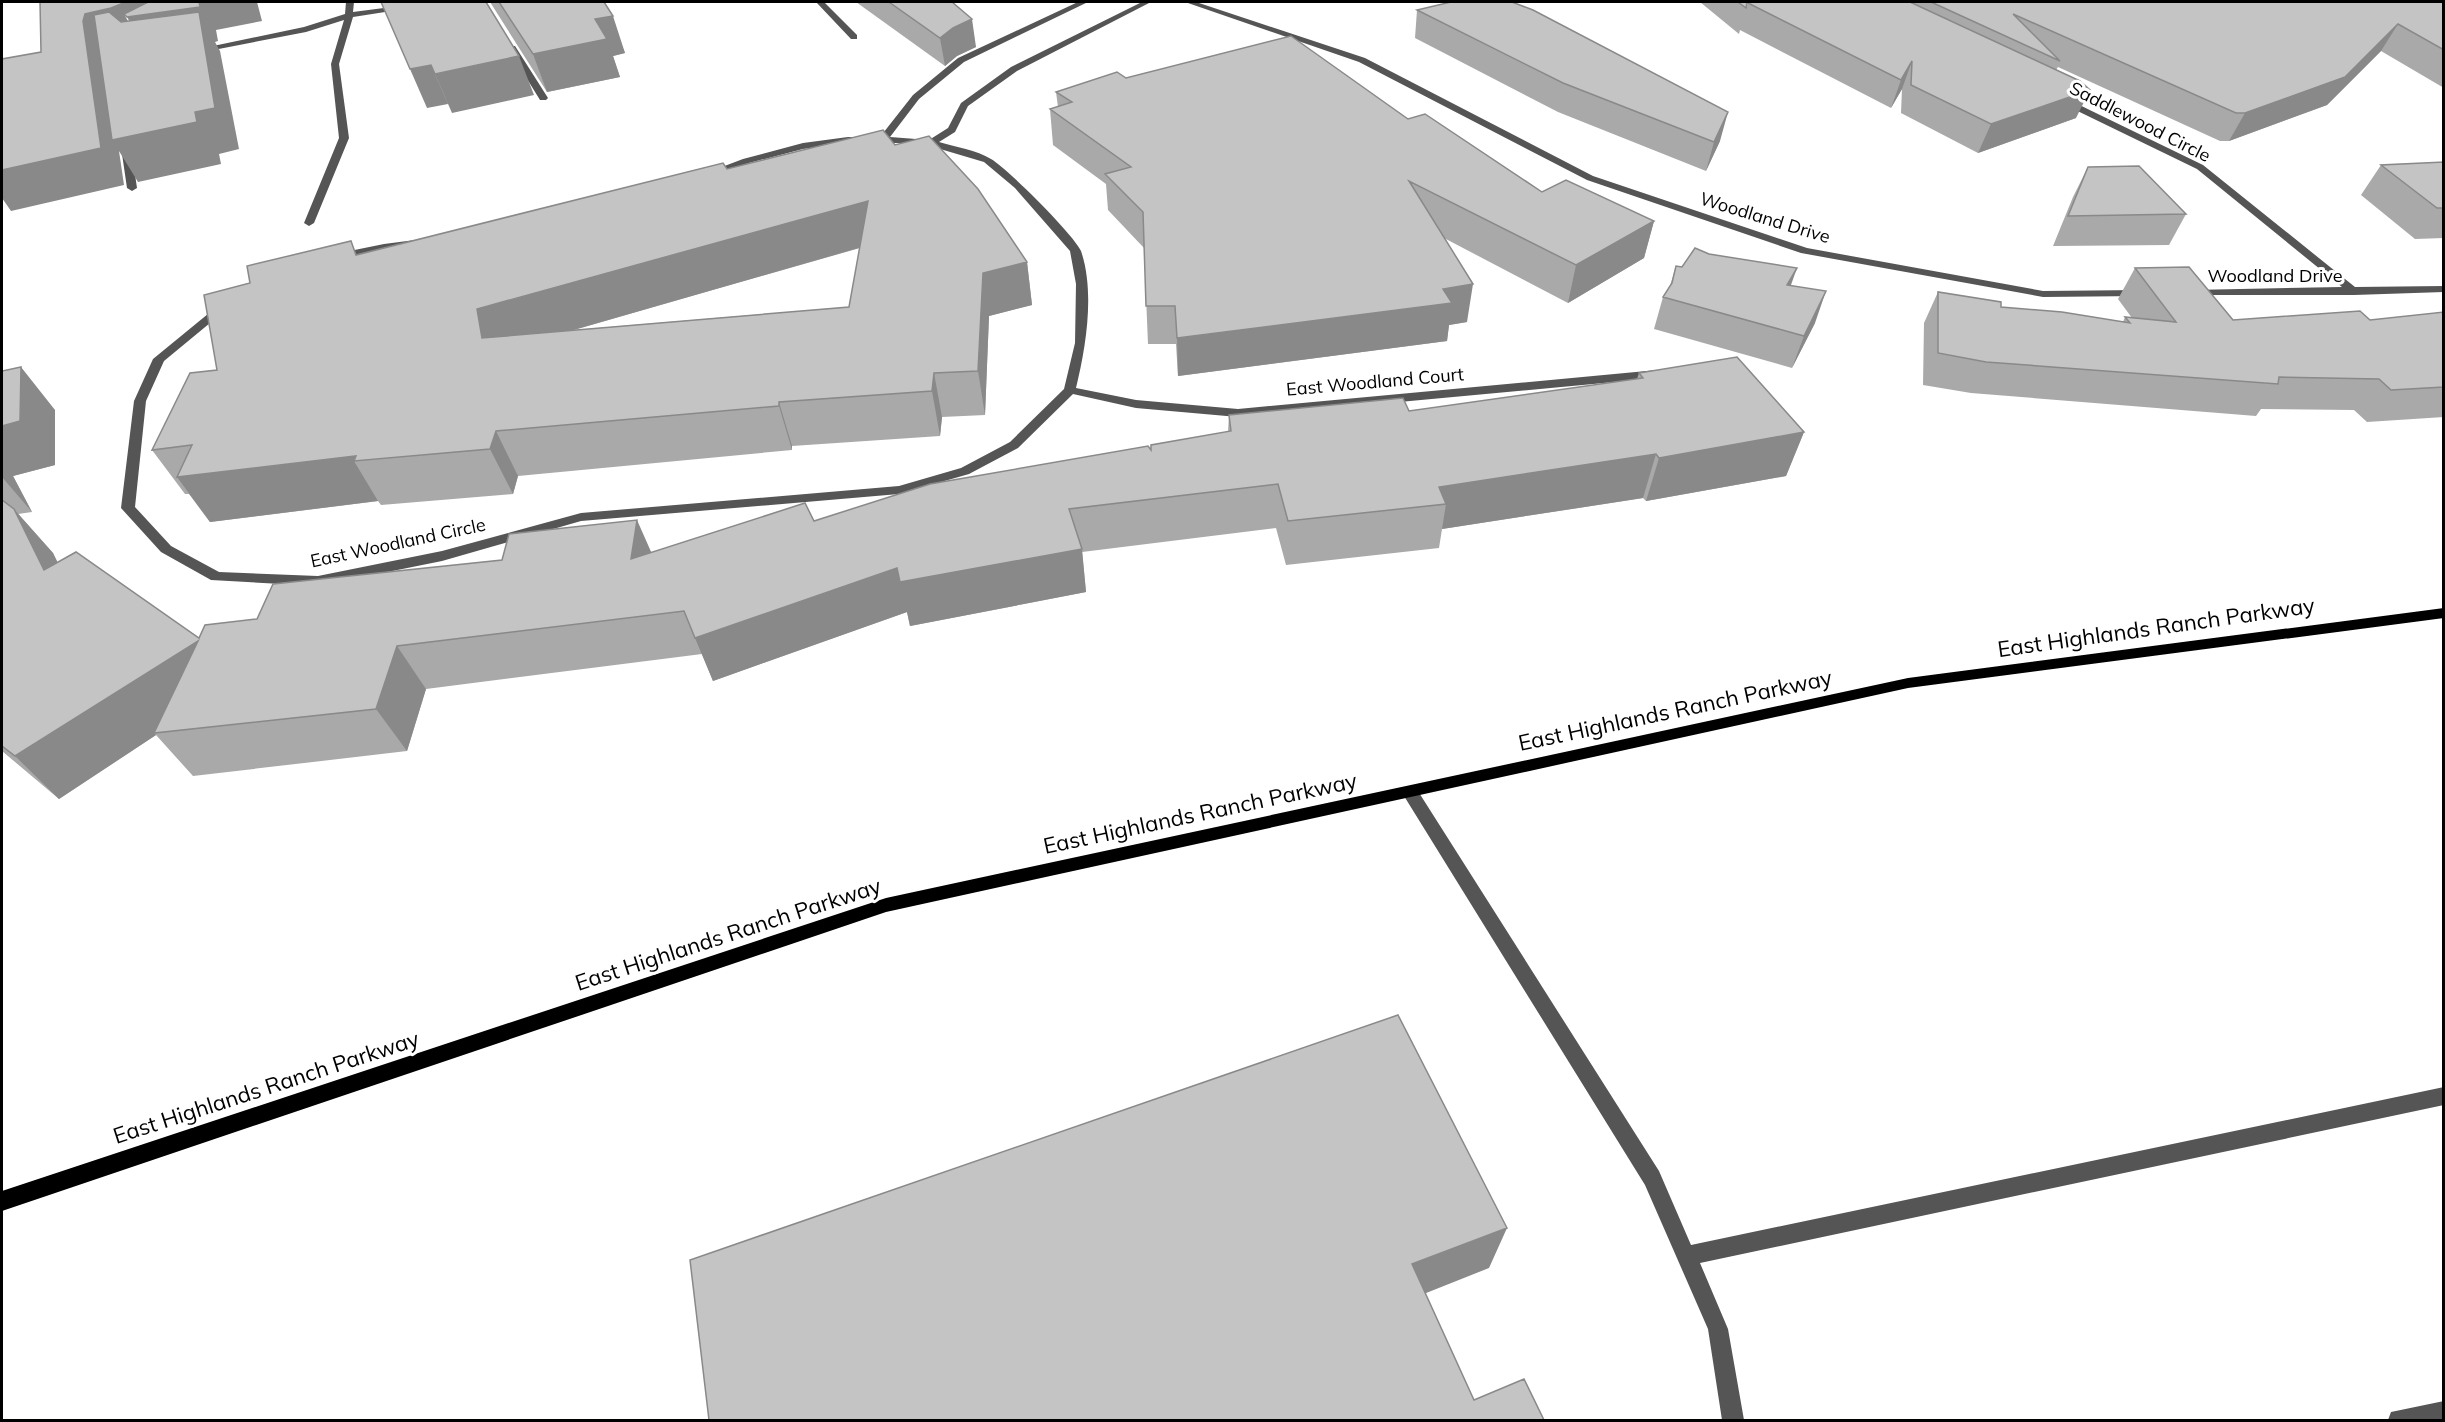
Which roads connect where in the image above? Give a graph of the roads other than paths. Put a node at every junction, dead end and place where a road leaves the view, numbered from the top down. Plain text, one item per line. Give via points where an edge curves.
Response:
1 (350, 2) edge
2 (445, 2) edge
3 (820, 2) edge
4 (1084, 2) edge
5 (1147, 2) edge
6 (1190, 2) edge
7 (349, 15) junction
8 (854, 37) dead end
9 (507, 40) edge
10 (186, 52) edge
11 (2050, 95) edge
12 (543, 98) dead end
13 (123, 132) edge
14 (883, 140) junction
15 (930, 144) junction
16 (132, 188) dead end
17 (309, 223) dead end
18 (2444, 289) edge
19 (2354, 292) junction
20 (2151, 293) edge
21 (2174, 293) edge
22 (1674, 372) edge
23 (1070, 390) junction
24 (2444, 613) edge
25 (1410, 792) junction
26 (2444, 1096) edge
27 (2, 1201) edge
28 (1687, 1256) junction
29 (2444, 1412) edge
30 (1733, 1420) edge
31 (2399, 1420) edge

1 - 7 street
2 - 7 street
3 - 8 street
4 - 14 street via 961,60 916,97
5 - 15 street via 1014,69 964,105 952,130
6 - 20 street, Woodland Drive via 1362,60 1590,178 1805,252 2043,294
7 - 10 street via 306,29
7 - 17 street via 335,63 344,138
9 - 12 street
11 - 19 street, Saddlewood Circle via 2200,167
13 - 16 street
14 - 15 street, East Woodland Circle
14 - 23 street, East Woodland Circle via 803,146 746,161 614,211 540,227 384,247 330,258 270,281 229,302 159,359 140,401 128,508 166,549 216,577 318,581 442,556 581,518 900,490 965,471 1014,445
15 - 23 street, East Woodland Circle via 987,160 1019,186 1075,250 1081,284 1081,343
18 - 19 street, Woodland Drive
19 - 21 street, Woodland Drive
22 - 23 street, East Woodland Court via 1239,413 1136,404
24 - 25 main road, East Highlands Ranch Parkway via 1908,683
25 - 27 main road, East Highlands Ranch Parkway via 886,905
25 - 28 street via 1652,1178
26 - 28 street
28 - 30 street via 1718,1329
29 - 31 street

